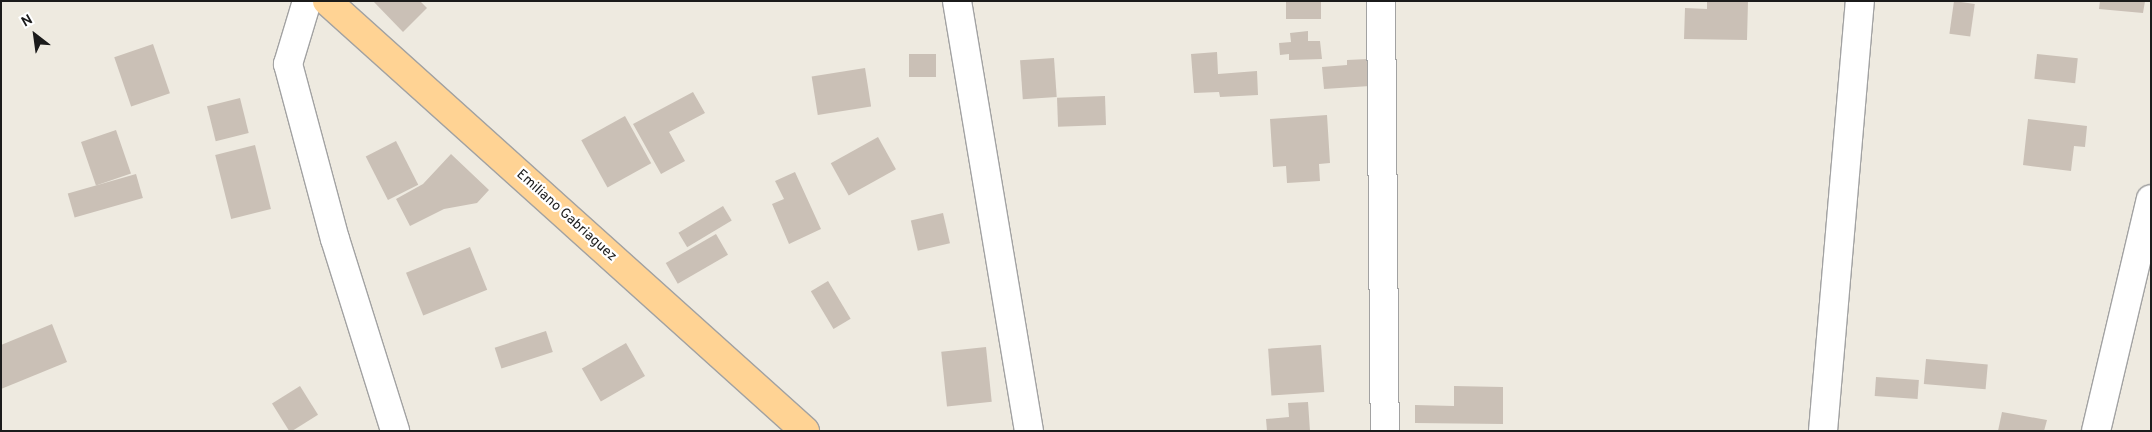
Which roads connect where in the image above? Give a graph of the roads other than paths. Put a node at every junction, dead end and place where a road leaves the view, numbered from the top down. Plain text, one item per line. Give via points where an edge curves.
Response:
1 (307, 1) edge
2 (328, 1) edge
3 (957, 1) edge
4 (1381, 1) edge
5 (1860, 1) edge
6 (2151, 199) edge
7 (394, 431) edge
8 (804, 431) edge
9 (1029, 431) edge
10 (1385, 431) edge
11 (1823, 431) edge
12 (2096, 431) edge

1 - 7 street via 288,64 335,239
2 - 8 main road, Emiliano Gabriaguez
3 - 9 street
4 - 10 street
5 - 11 street
6 - 12 street

